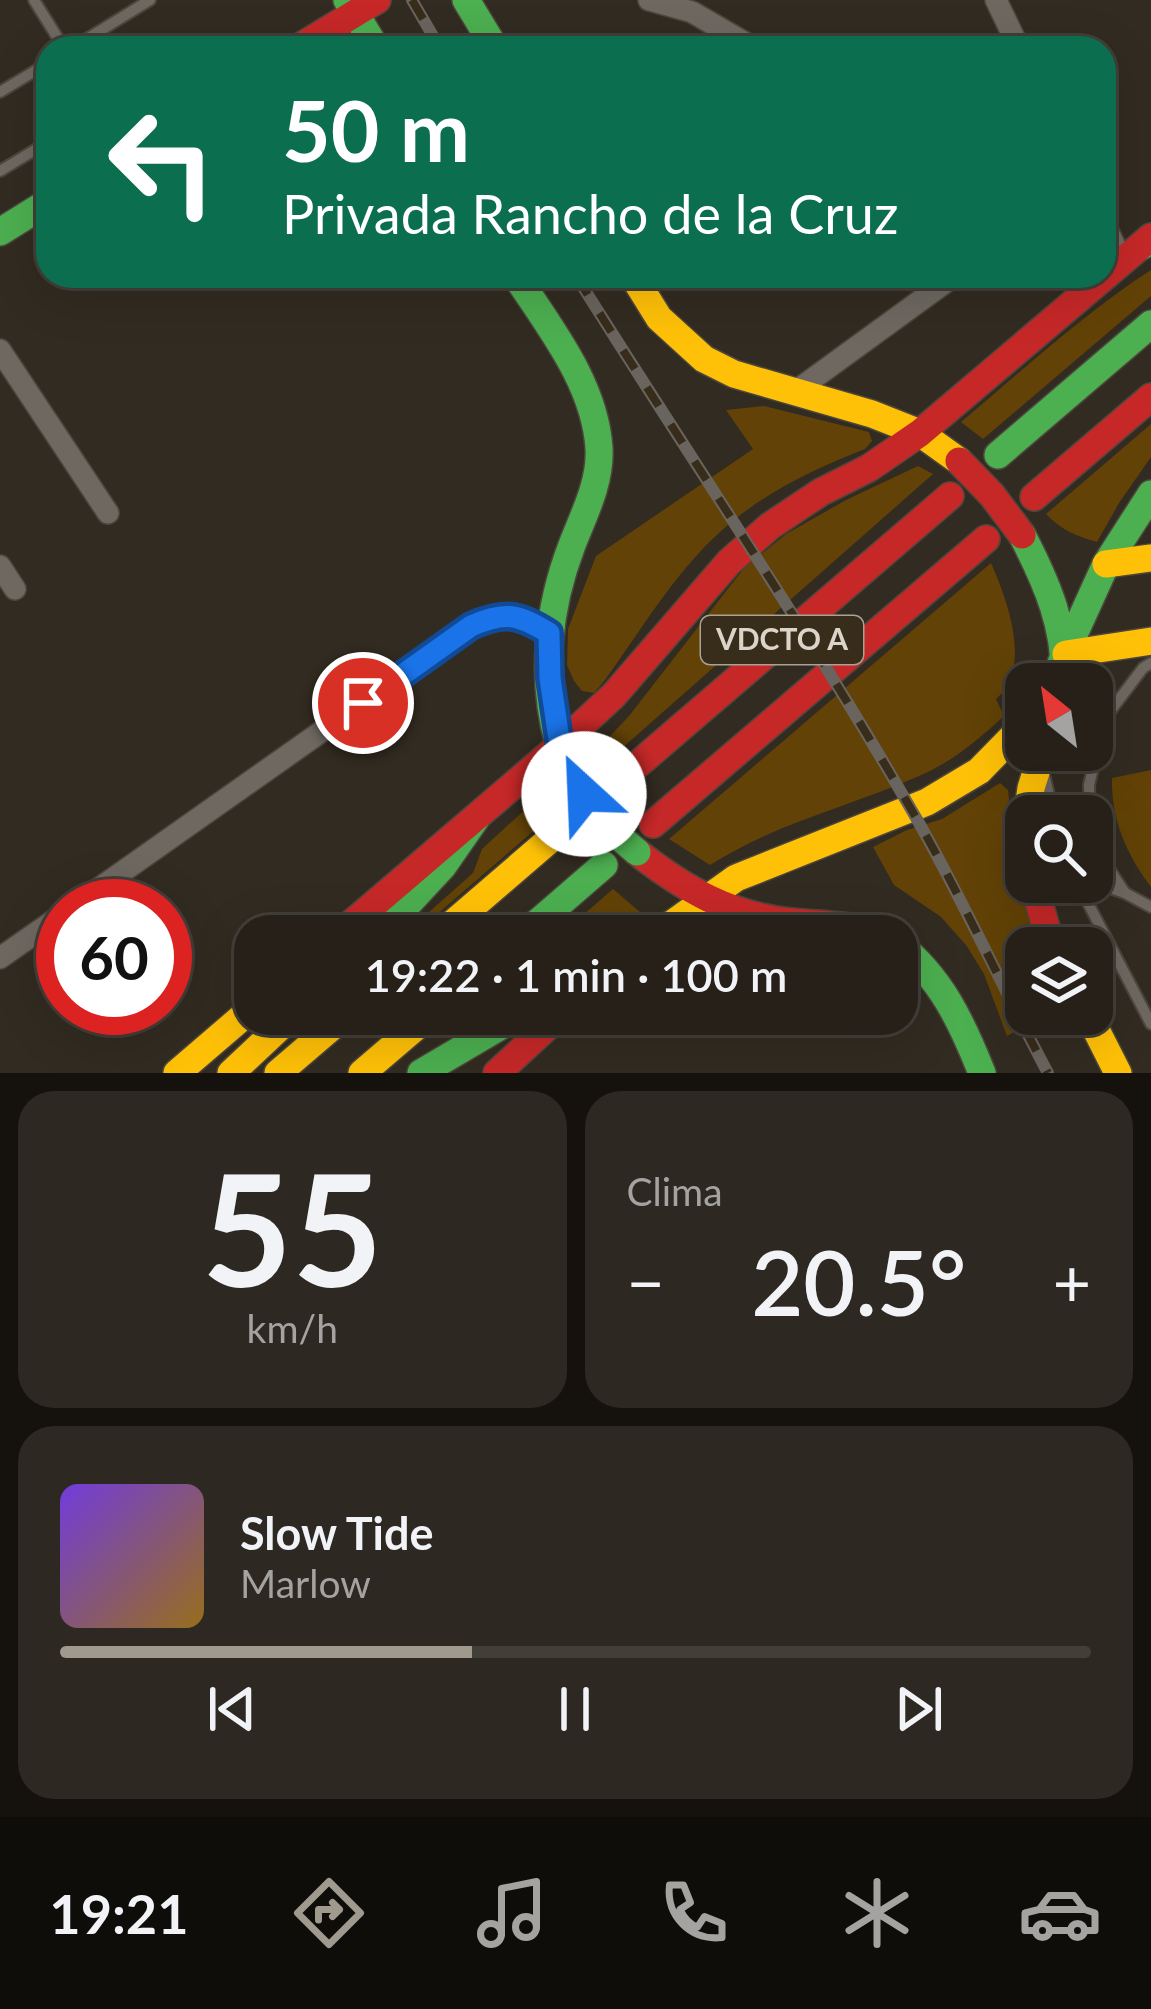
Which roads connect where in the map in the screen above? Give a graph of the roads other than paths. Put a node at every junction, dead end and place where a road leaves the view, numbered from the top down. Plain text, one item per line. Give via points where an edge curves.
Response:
1 (34, 0) edge
2 (150, 0) edge
3 (466, 0) edge
4 (649, 0) edge
5 (996, 0) edge
6 (359, 4) edge
7 (686, 6) edge
8 (60, 36) edge
9 (88, 36) edge
10 (315, 36) edge
11 (371, 36) edge
12 (488, 36) edge
13 (735, 36) edge
14 (1013, 36) edge
15 (36, 70) edge
16 (0, 92) edge
17 (36, 149) edge
18 (0, 171) edge
19 (36, 210) edge
20 (0, 232) edge
21 (523, 288) edge
22 (640, 288) edge
23 (938, 288) edge
24 (1087, 288) edge
25 (1151, 324) edge
26 (0, 350) edge
27 (796, 391) junction
28 (1151, 398) edge
29 (920, 433) junction
30 (998, 455) dead end
31 (1151, 494) edge
32 (950, 496) dead end
33 (1034, 497) dead end
34 (107, 513) dead end
35 (986, 538) dead end
36 (1151, 558) edge
37 (1106, 564) junction
38 (0, 566) edge
39 (15, 589) dead end
40 (549, 633) junction
41 (1151, 640) edge
42 (1066, 654) junction
43 (1061, 663) edge
44 (1065, 663) edge
45 (1151, 663) edge
46 (1005, 744) edge
47 (560, 746) junction
48 (615, 784) dead end
49 (1090, 795) edge
50 (477, 817) junction
51 (568, 824) dead end
52 (653, 824) dead end
53 (604, 865) dead end
54 (1113, 875) edge
55 (112, 879) edge
56 (1113, 889) edge
57 (1125, 893) junction
58 (703, 900) junction
59 (1088, 903) edge
60 (1151, 907) edge
61 (363, 915) edge
62 (398, 915) edge
63 (462, 915) edge
64 (546, 915) edge
65 (683, 915) edge
66 (754, 915) edge
67 (36, 933) edge
68 (0, 958) edge
69 (918, 961) edge
70 (234, 1024) edge
71 (1151, 1024) edge
72 (272, 1035) edge
73 (322, 1035) edge
74 (406, 1035) edge
75 (485, 1035) edge
76 (538, 1035) edge
77 (1099, 1035) edge
78 (177, 1073) edge
79 (231, 1073) edge
80 (278, 1073) edge
81 (362, 1073) edge
82 (422, 1073) edge
83 (497, 1073) edge
84 (982, 1073) edge
85 (1118, 1073) edge

1 - 8 lane
2 - 9 lane
3 - 12 main road
4 - 7 street
5 - 14 street
6 - 10 main road
6 - 11 main road
7 - 13 street
15 - 16 lane
17 - 18 lane
19 - 20 main road
21 - 40 main road via 574,369 599,451
22 - 27 main road via 658,318 704,359
23 - 27 street
24 - 29 main road
25 - 30 main road
26 - 34 street
27 - 29 main road
28 - 33 main road
29 - 42 main road, bridge via 959,461 1022,535 1049,588
29 - 47 main road via 770,526
31 - 37 main road
32 - 48 main road, VDCTO A
35 - 52 main road, VDCTO A
36 - 37 main road
37 - 42 main road
38 - 39 street
40 - 47 main road
40 - 55 street via 512,615 471,626
41 - 42 main road
42 - 43 main road
42 - 44 main road
45 - 49 lane via 1105,718
46 - 58 main road via 927,802 796,851
47 - 50 main road
47 - 58 main road, bridge via 617,835
50 - 61 main road
50 - 62 main road
51 - 63 main road
53 - 64 main road
54 - 57 lane
56 - 57 lane
57 - 60 lane
58 - 65 main road
58 - 66 main road
59 - 71 lane
67 - 68 street
69 - 84 main road via 960,1022
70 - 78 main road
72 - 79 main road
73 - 80 main road
74 - 81 main road
75 - 82 main road
76 - 83 main road
77 - 85 main road

